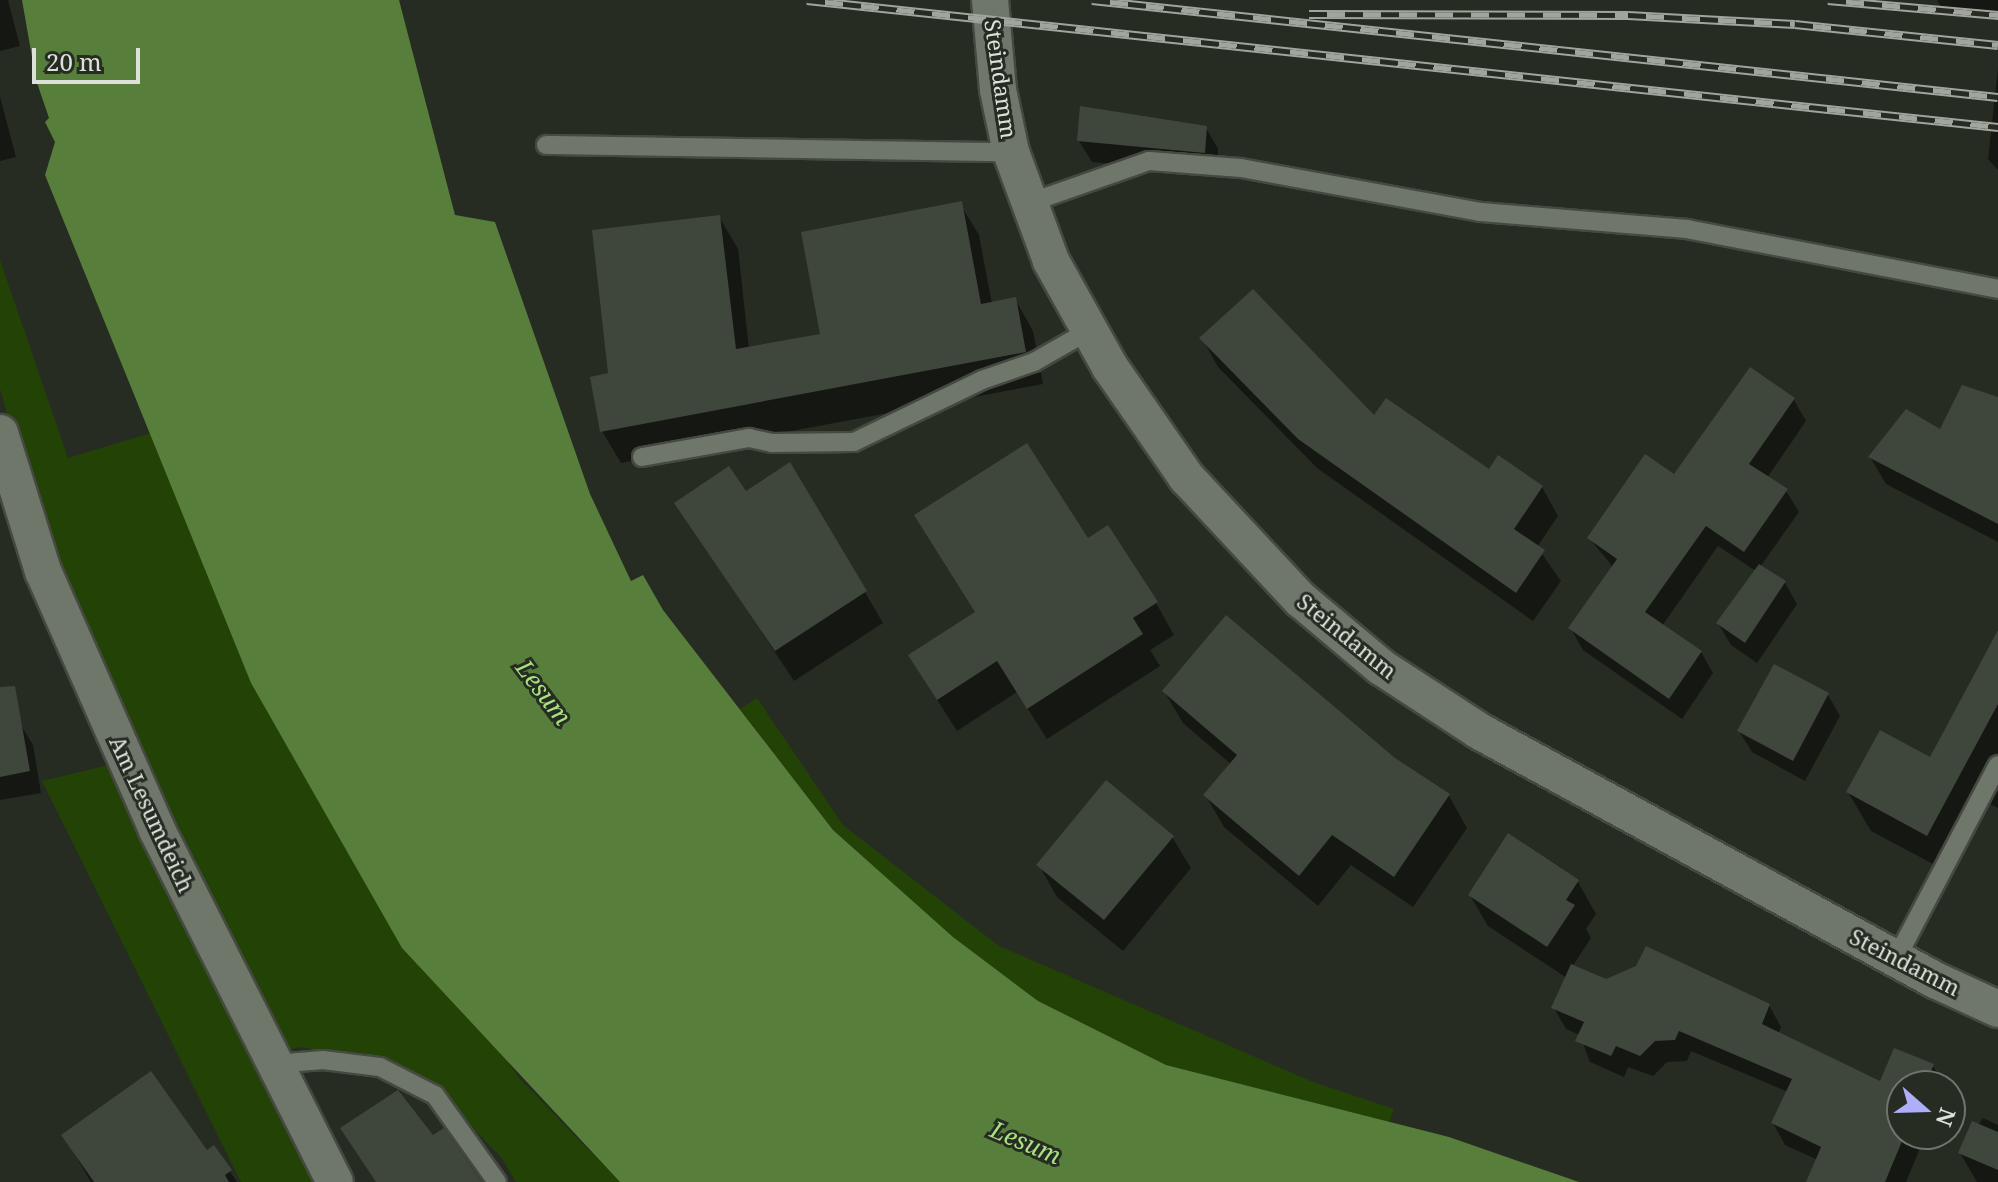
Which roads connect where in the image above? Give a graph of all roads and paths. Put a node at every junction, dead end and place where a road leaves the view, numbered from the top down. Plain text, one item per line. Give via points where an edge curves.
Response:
1 (990, 0) edge
2 (546, 145) dead end
3 (1011, 152) junction
4 (1029, 203) junction
5 (1998, 289) edge
6 (1090, 330) junction
7 (0, 433) edge
8 (642, 457) dead end
9 (1998, 765) edge
10 (1896, 959) junction
11 (1998, 1009) edge
12 (275, 1064) junction
13 (335, 1182) edge
14 (497, 1182) edge

1 - 3 street, Steindamm via 996,77
2 - 3 lane
3 - 4 street, Steindamm
4 - 5 lane via 1149,161 1226,167 1481,212 1687,229
4 - 6 street, Steindamm via 1051,261
6 - 8 lane via 1034,362 982,380 854,442 772,443 749,438
6 - 10 street, Steindamm via 1179,466 1228,526 1300,599 1381,667 1479,731
7 - 12 street, Am Lesumdeich via 43,571 157,830
9 - 10 lane
10 - 11 street, Steindamm
12 - 13 street, Am Lesumdeich
12 - 14 lane via 323,1060 380,1067 435,1095

